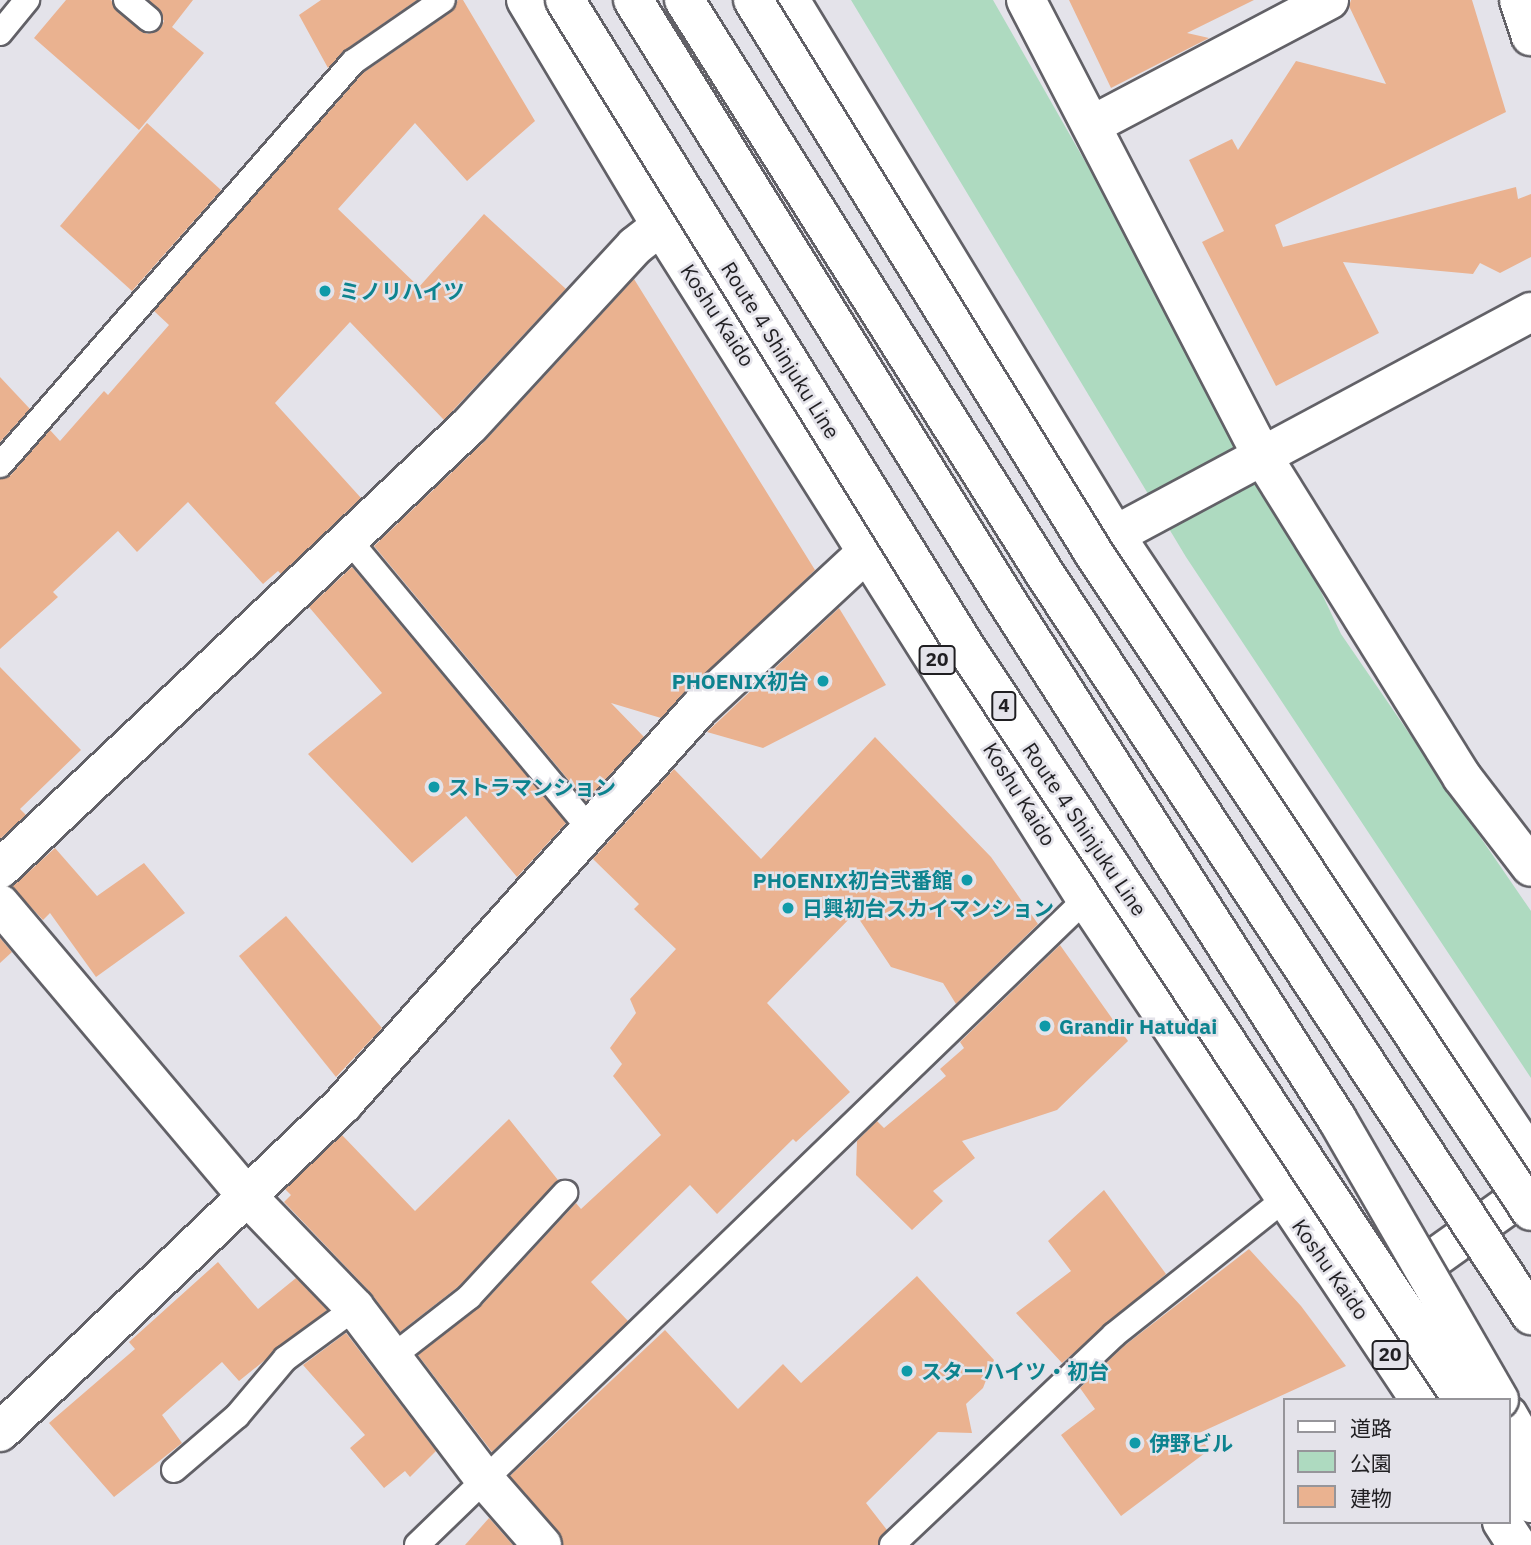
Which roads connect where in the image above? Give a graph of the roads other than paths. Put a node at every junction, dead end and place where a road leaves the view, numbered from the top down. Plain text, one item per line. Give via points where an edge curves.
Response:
1 (27, 0) edge
2 (126, 0) edge
3 (443, 0) edge
4 (526, 0) edge
5 (565, 0) edge
6 (634, 0) edge
7 (684, 0) edge
8 (752, 0) edge
9 (790, 0) edge
10 (1026, 0) edge
11 (1329, 0) edge
12 (1519, 0) edge
13 (149, 19) dead end
14 (0, 33) edge
15 (1531, 36) edge
16 (1092, 125) junction
17 (661, 226) junction
18 (1531, 313) edge
19 (1261, 454) junction
20 (0, 464) edge
21 (1115, 535) junction
22 (349, 540) junction
23 (869, 551) junction
24 (590, 829) junction
25 (1531, 867) edge
26 (0, 869) edge
27 (1086, 898) junction
28 (0, 904) edge
29 (1531, 1158) edge
30 (1531, 1189) edge
31 (565, 1193) dead end
32 (245, 1194) junction
33 (1283, 1200) junction
34 (1531, 1211) edge
35 (355, 1308) junction
36 (1360, 1311) junction
37 (1531, 1315) edge
38 (392, 1357) junction
39 (1419, 1398) edge
40 (1462, 1398) edge
41 (1498, 1398) edge
42 (1510, 1418) edge
43 (0, 1432) edge
44 (1531, 1455) edge
45 (174, 1470) dead end
46 (1510, 1471) edge
47 (486, 1481) junction
48 (1531, 1503) edge
49 (1503, 1524) edge
50 (416, 1545) edge
51 (542, 1545) edge
52 (892, 1545) edge
53 (1517, 1545) edge

1 - 14 lane
2 - 13 lane
3 - 20 lane via 353,62
4 - 17 main road, Koshu Kaido / 20
5 - 40 main road, Route 4 Shinjuku Line / 4, bridge via 964,645
6 - 41 main road, bridge via 1003,595 1337,1119
7 - 37 main road, bridge via 1043,571
8 - 34 main road, bridge via 1093,552
9 - 21 main road
10 - 16 main road
11 - 16 main road
12 - 15 main road
16 - 19 main road
17 - 22 main road via 635,246 469,426
17 - 23 main road, Koshu Kaido / 20
18 - 19 main road
19 - 21 main road
19 - 25 main road via 1447,755
21 - 29 main road
22 - 24 lane
22 - 26 main road
23 - 24 main road via 700,707
23 - 27 main road, Koshu Kaido / 20
24 - 32 main road via 343,1104
27 - 33 main road, Koshu Kaido / 20
27 - 47 lane
28 - 32 main road
30 - 36 main road
31 - 38 lane via 469,1297
32 - 35 main road
32 - 43 main road
33 - 36 main road, Koshu Kaido / 20
33 - 52 lane via 1114,1335
35 - 38 main road
35 - 45 lane via 285,1359 237,1416
36 - 39 main road, Koshu Kaido / 20
38 - 47 main road
42 - 44 main road
46 - 48 main road
47 - 50 lane
47 - 51 main road
49 - 53 main road

